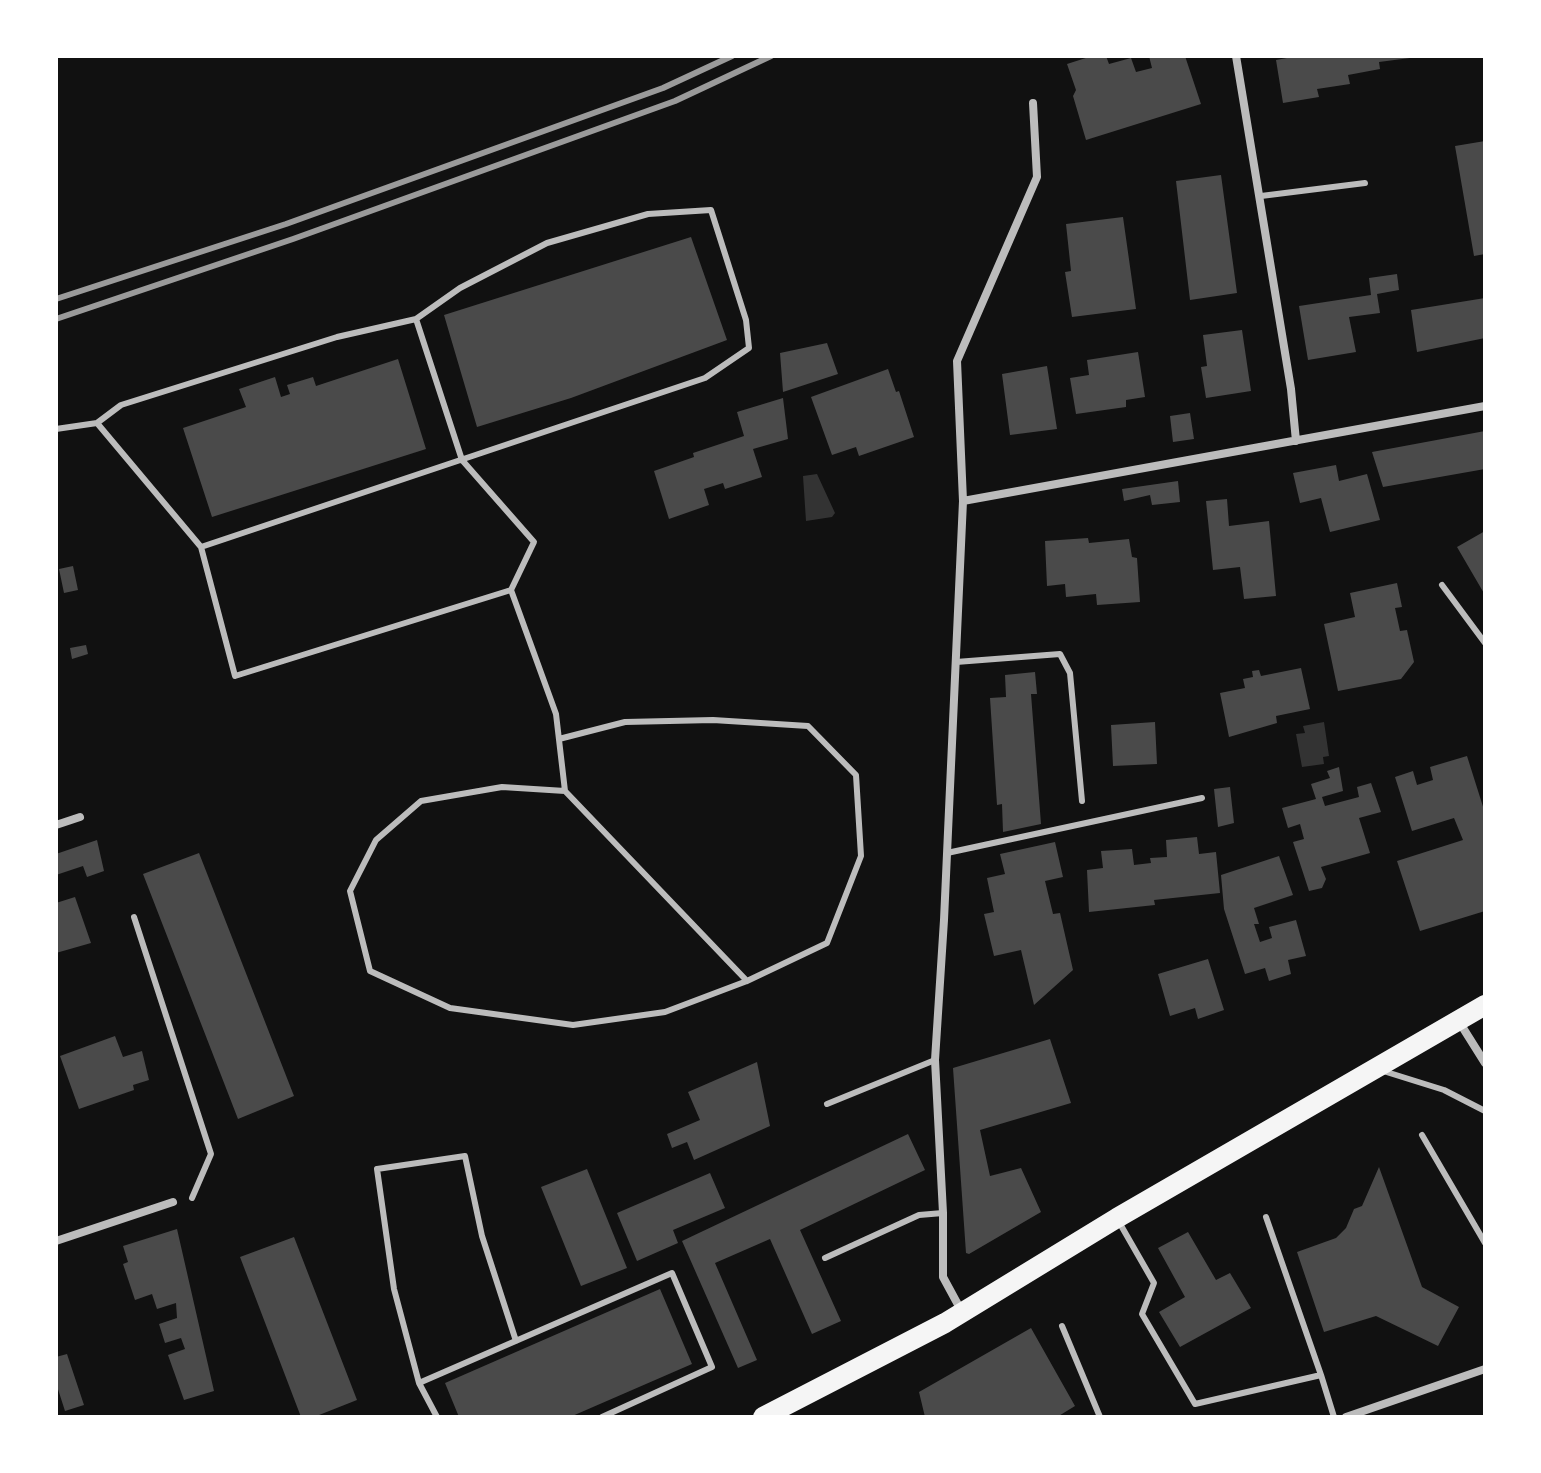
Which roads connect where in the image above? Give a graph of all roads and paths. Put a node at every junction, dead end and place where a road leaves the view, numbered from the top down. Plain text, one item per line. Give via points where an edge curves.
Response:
1 (1239, 57) edge
2 (1033, 103) dead end
3 (1365, 183) dead end
4 (1261, 196) junction
5 (416, 319) junction
6 (1485, 406) edge
7 (97, 423) junction
8 (56, 429) edge
9 (1296, 441) junction
10 (462, 460) junction
11 (963, 501) junction
12 (201, 547) junction
13 (1442, 585) dead end
14 (511, 590) junction
15 (1485, 643) edge
16 (956, 662) junction
17 (559, 739) junction
18 (565, 791) junction
19 (1202, 798) dead end
20 (1082, 801) dead end
21 (80, 817) dead end
22 (56, 825) edge
23 (947, 853) junction
24 (134, 917) dead end
25 (747, 981) junction
26 (1485, 1005) edge
27 (1458, 1020) junction
28 (935, 1060) junction
29 (1485, 1063) edge
30 (1373, 1068) junction
31 (827, 1104) dead end
32 (1485, 1111) edge
33 (1422, 1135) dead end
34 (192, 1198) dead end
35 (173, 1202) dead end
36 (943, 1213) junction
37 (1266, 1217) dead end
38 (1117, 1218) junction
39 (56, 1241) edge
40 (1485, 1243) edge
41 (825, 1258) dead end
42 (962, 1313) junction
43 (1062, 1326) dead end
44 (516, 1341) junction
45 (1485, 1369) edge
46 (1321, 1375) junction
47 (419, 1383) junction
48 (437, 1417) edge
49 (602, 1417) edge
50 (763, 1417) edge
51 (1100, 1417) edge
52 (1334, 1417) edge
53 (1346, 1417) edge

1 - 4 street
2 - 11 street via 1037,177 957,361
3 - 4 lane
4 - 9 street
5 - 7 lane via 337,337 121,405
5 - 10 lane
5 - 10 lane via 460,288 547,243 648,214 711,210 746,320 749,348 705,378
6 - 9 street
7 - 8 lane
7 - 12 lane
9 - 11 street
10 - 12 lane
10 - 14 lane via 534,542
11 - 16 street
12 - 14 lane via 235,676
13 - 15 lane
14 - 17 lane via 556,714
16 - 20 lane via 1060,654 1070,673
16 - 23 street
17 - 18 lane
17 - 25 lane via 625,722 808,726 856,775 861,856 827,943
18 - 25 lane
18 - 25 lane via 502,787 421,801 376,840 350,891 370,971 450,1008 573,1025 665,1012
19 - 23 lane
21 - 22 street
23 - 28 street
24 - 34 lane via 211,1154
26 - 27 main road
27 - 29 street
27 - 30 main road
28 - 31 lane
28 - 36 street
30 - 32 lane via 1444,1090
30 - 38 main road
33 - 40 lane
35 - 39 street
36 - 41 lane via 919,1215
36 - 42 street via 943,1277
37 - 46 lane
38 - 42 main road
38 - 46 lane via 1154,1283 1142,1314 1195,1404
42 - 50 main road
43 - 51 lane
44 - 47 lane
44 - 47 lane via 482,1236 465,1156 377,1169 394,1289
44 - 49 lane via 672,1273 712,1367
45 - 53 street
46 - 52 lane
47 - 48 lane

